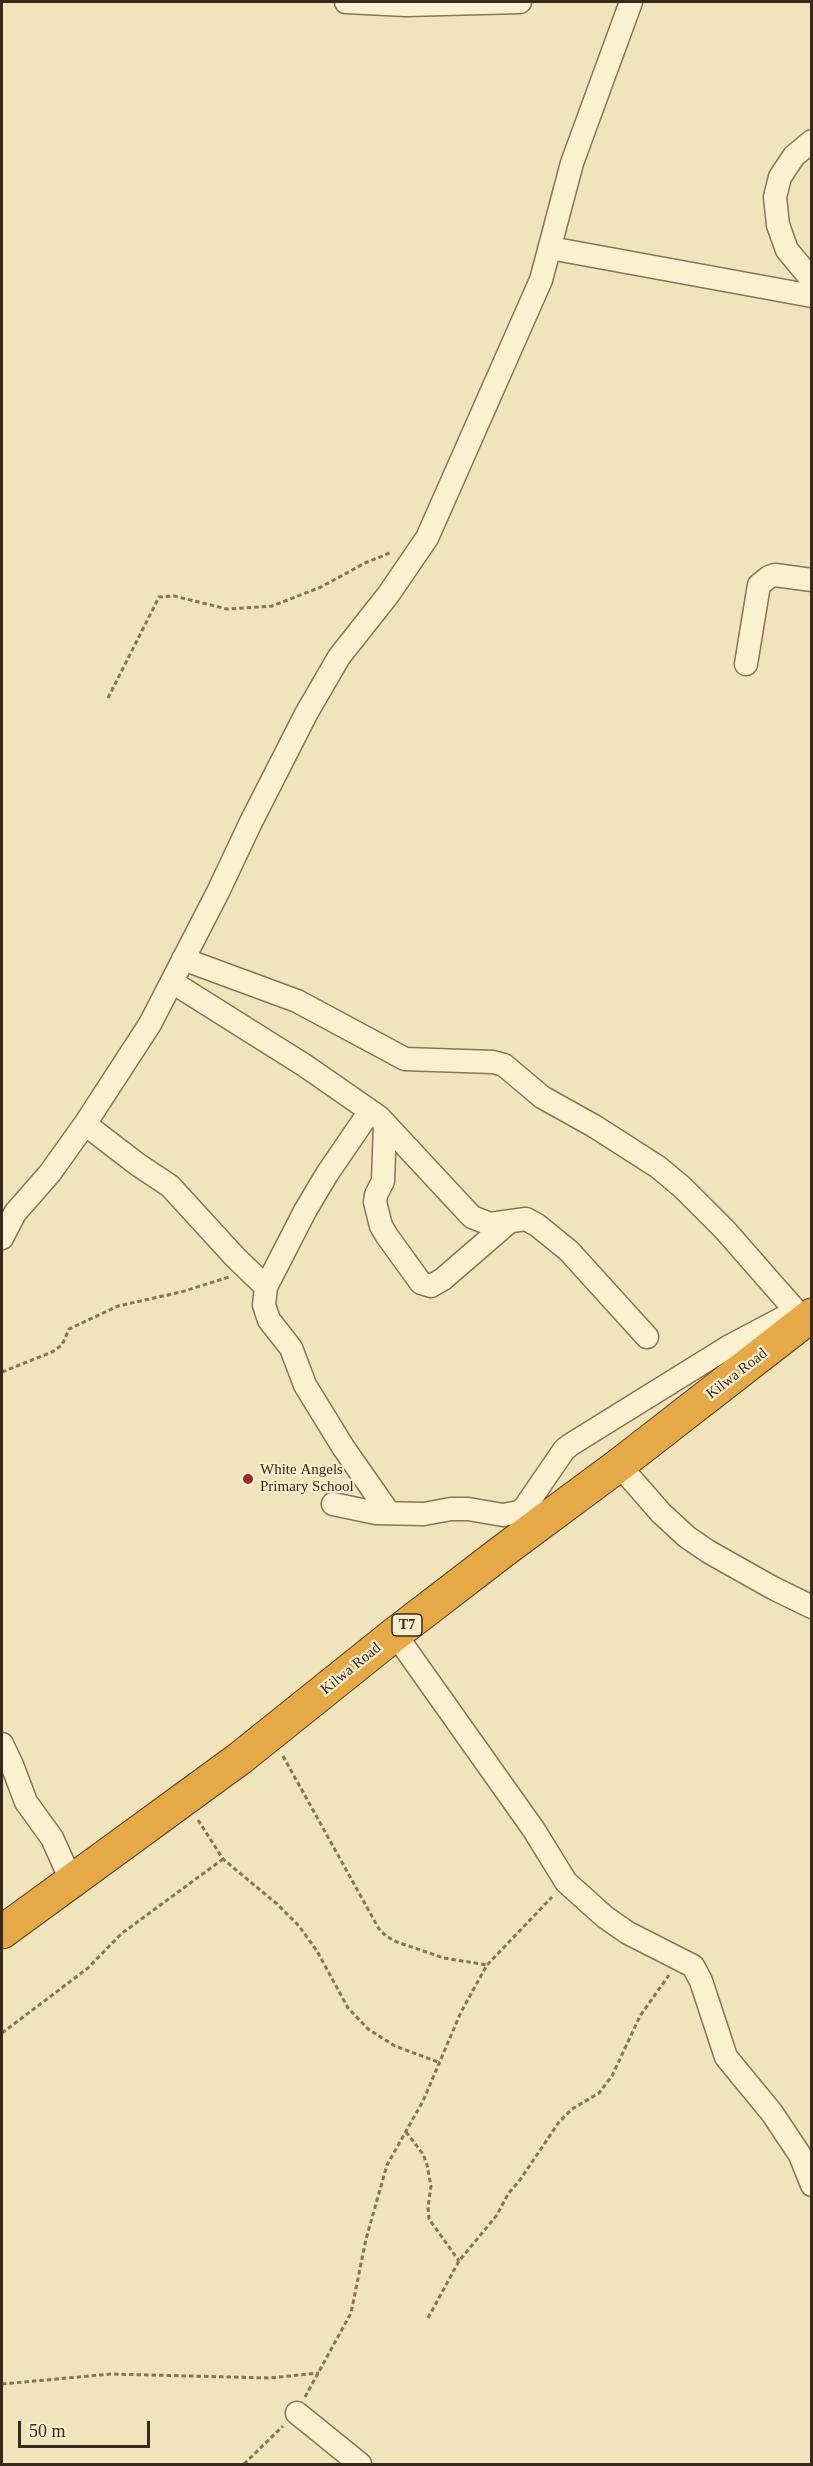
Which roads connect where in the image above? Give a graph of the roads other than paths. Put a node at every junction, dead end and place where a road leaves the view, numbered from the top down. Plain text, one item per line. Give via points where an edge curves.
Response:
1 (346, 2) edge
2 (520, 2) edge
3 (631, 2) edge
4 (812, 141) edge
5 (550, 248) junction
6 (812, 280) edge
7 (812, 296) edge
8 (812, 580) edge
9 (746, 664) dead end
10 (183, 959) junction
11 (172, 982) junction
12 (378, 1118) junction
13 (85, 1124) junction
14 (509, 1222) junction
15 (2, 1238) edge
16 (266, 1287) junction
17 (804, 1316) edge
18 (647, 1337) dead end
19 (619, 1465) junction
20 (333, 1504) dead end
21 (389, 1513) junction
22 (812, 1606) edge
23 (395, 1634) junction
24 (2, 1744) edge
25 (71, 1880) junction
26 (2, 1932) edge
27 (812, 2186) edge
28 (297, 2413) road end
29 (360, 2464) edge

1 - 2 street
3 - 5 street via 572,163
4 - 6 street via 794,156 780,177 775,197 777,225 787,250
5 - 7 street
5 - 10 street via 541,280 427,538 339,657 306,714
8 - 9 street via 776,574 759,585
10 - 11 street
10 - 17 street via 297,1001 405,1059 504,1065 542,1097 658,1167 725,1230
11 - 12 street via 304,1065
11 - 13 street via 150,1024
12 - 14 street via 472,1217 490,1224
12 - 14 street via 383,1181 375,1202 381,1226 421,1283 431,1286 443,1279
12 - 16 street via 321,1183
13 - 15 street via 11,1218
13 - 16 street via 170,1186
14 - 18 street via 530,1220 569,1251
16 - 21 street via 264,1305 269,1320 291,1348 305,1385 343,1447
17 - 19 highway, Kilwa Road / T7
17 - 21 street via 728,1347 570,1445 519,1512 503,1515 451,1509 424,1514
19 - 22 street via 687,1537 773,1588
19 - 23 highway, Kilwa Road / T7
20 - 21 street
23 - 25 highway, Kilwa Road / T7 via 271,1733
23 - 27 street via 534,1830 566,1882 628,1933 693,1966 726,2057 772,2113 800,2156
24 - 25 street via 26,1802 52,1838
25 - 26 highway, Kilwa Road / T7
28 - 29 street

